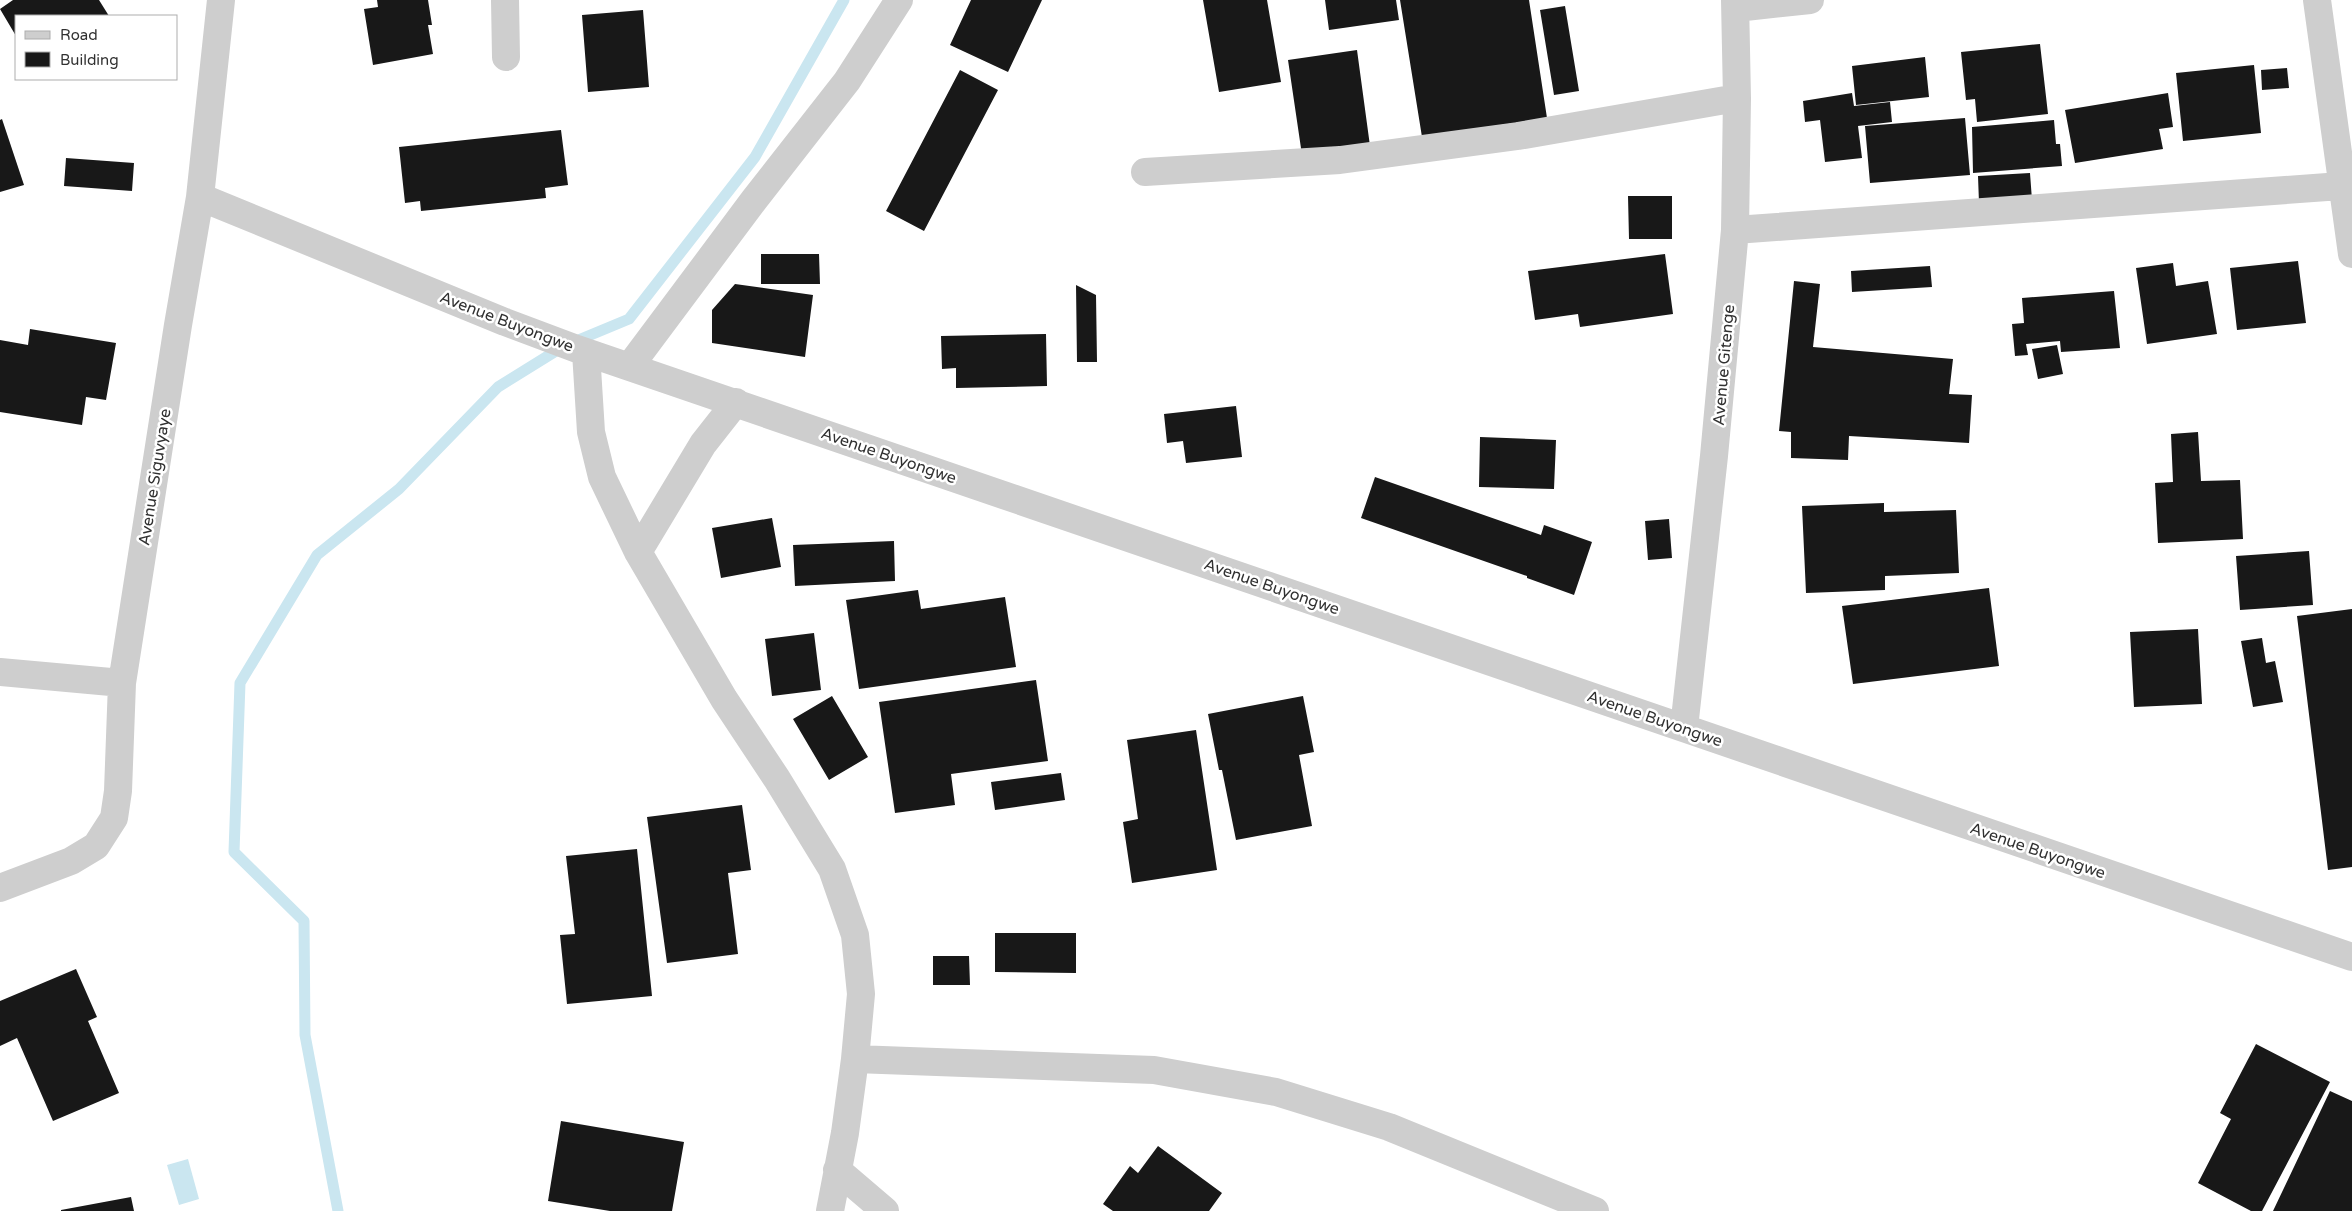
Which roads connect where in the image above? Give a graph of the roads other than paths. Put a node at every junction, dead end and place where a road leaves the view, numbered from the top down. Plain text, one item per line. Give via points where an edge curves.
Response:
1 (221, 0) edge
2 (506, 0) edge
3 (899, 0) edge
4 (1810, 0) edge
5 (2317, 0) edge
6 (1735, 4) edge
7 (506, 57) dead end
8 (1737, 98) junction
9 (1145, 172) dead end
10 (2341, 186) junction
11 (200, 197) junction
12 (1735, 230) junction
13 (2352, 254) edge
14 (582, 350) junction
15 (630, 366) junction
16 (736, 402) junction
17 (638, 552) junction
18 (0, 672) edge
19 (122, 683) junction
20 (1684, 728) junction
21 (0, 888) edge
22 (2352, 957) edge
23 (855, 1059) junction
24 (838, 1170) junction
25 (830, 1211) edge
26 (885, 1211) edge
27 (1595, 1211) edge

1 - 11 street, Avenue Siguvyaye
2 - 7 street
3 - 15 street via 847,81
4 - 6 street
5 - 10 street
6 - 8 street, Avenue Gitenge
8 - 9 street via 1518,136 1340,160
8 - 12 street, Avenue Gitenge
10 - 12 street
10 - 13 street
11 - 14 street, Avenue Buyongwe via 505,322
11 - 19 street, Avenue Siguvyaye
12 - 20 street, Avenue Gitenge
14 - 15 street, Avenue Buyongwe
14 - 17 street via 591,432 602,477
15 - 16 street, Avenue Buyongwe
16 - 17 street via 698,452
16 - 20 street, Avenue Buyongwe
17 - 23 street via 724,699 832,869 855,935 861,994
18 - 19 street
19 - 21 street, Avenue Siguvyaye via 114,818 96,846 71,861
20 - 22 street, Avenue Buyongwe
23 - 24 street
23 - 27 street via 1154,1070 1276,1092 1389,1126
24 - 25 street
24 - 26 street

